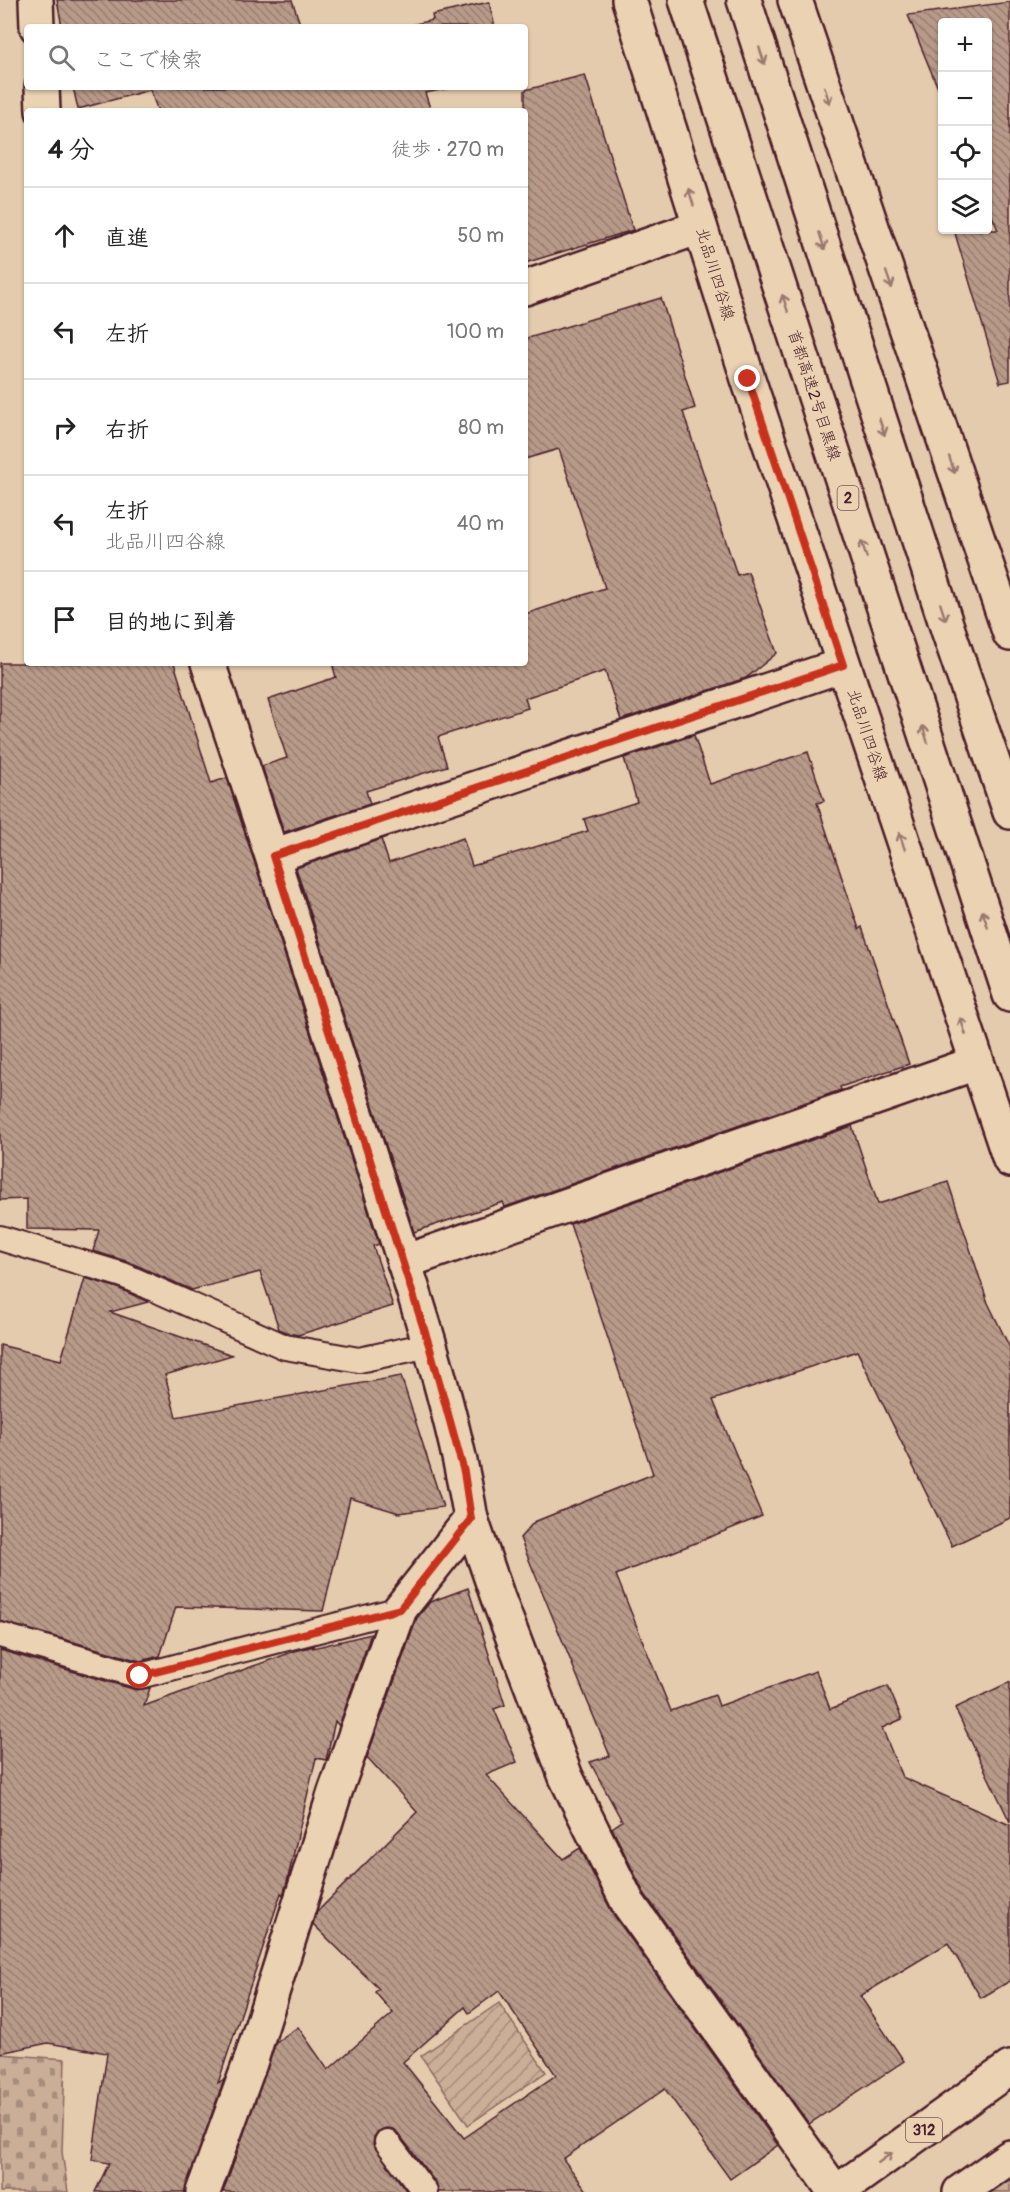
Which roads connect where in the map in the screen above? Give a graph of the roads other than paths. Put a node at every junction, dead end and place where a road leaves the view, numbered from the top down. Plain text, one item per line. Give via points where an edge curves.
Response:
1 (36, 0) edge
2 (629, 0) edge
3 (686, 0) edge
4 (744, 0) edge
5 (795, 0) edge
6 (38, 24) edge
7 (42, 90) edge
8 (43, 108) edge
9 (700, 227) junction
10 (528, 287) edge
11 (1010, 634) edge
12 (843, 665) junction
13 (209, 666) edge
14 (1010, 812) edge
15 (273, 856) junction
16 (1010, 995) edge
17 (976, 1063) junction
18 (1010, 1160) edge
19 (0, 1238) edge
20 (404, 1262) junction
21 (429, 1345) junction
22 (471, 1519) junction
23 (400, 1609) junction
24 (0, 1635) edge
25 (1010, 2068) edge
26 (387, 2142) dead end
27 (1010, 2157) edge
28 (203, 2192) edge
29 (424, 2192) edge
30 (836, 2192) edge
31 (960, 2192) edge

1 - 6 main road
9 -> 2 main road, 北品川四谷線
16 -> 3 main road, 首都高速2号目黒線 / 2
4 -> 14 main road
5 -> 11 main road
7 - 8 main road
9 - 10 main road
9 - 12 main road, 北品川四谷線
12 - 15 main road
17 -> 12 main road, 北品川四谷線
13 - 15 main road
15 - 20 main road
17 - 18 main road, 北品川四谷線
17 - 20 main road
19 - 21 lane via 123,1275 285,1347 359,1360
20 - 21 main road
21 - 22 main road via 464,1472
22 - 23 main road
22 - 30 main road via 566,1777 628,1903
23 - 24 lane via 140,1676
23 - 28 main road via 335,1792 250,2063
30 -> 25 main road, 312
26 - 29 lane
27 - 31 main road

